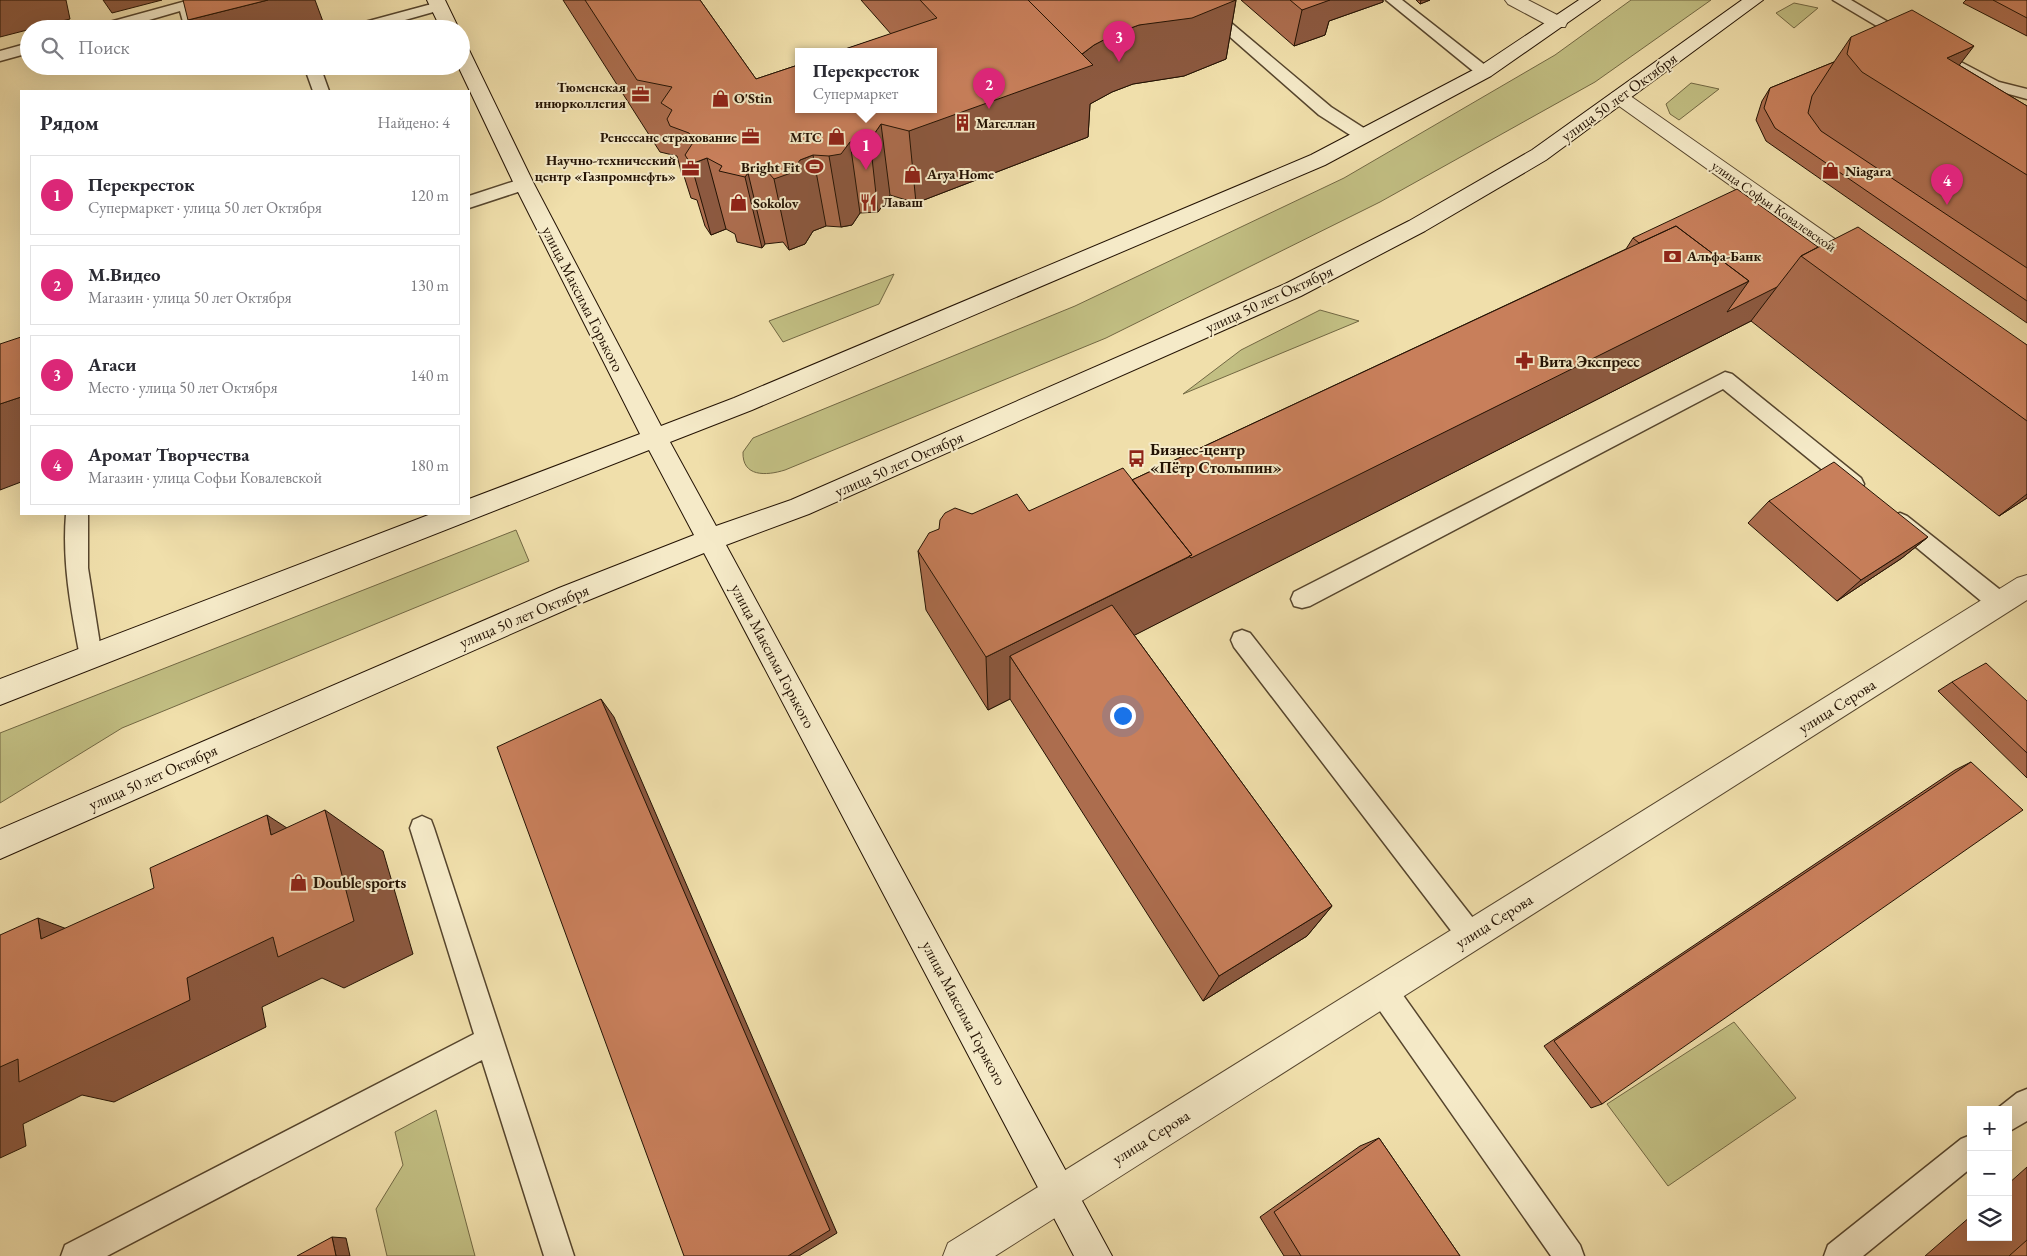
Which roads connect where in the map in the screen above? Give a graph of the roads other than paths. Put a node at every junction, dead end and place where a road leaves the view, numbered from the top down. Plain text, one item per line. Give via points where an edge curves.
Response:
1 (1195, 0) edge
2 (1393, 0) edge
3 (1514, 0) edge
4 (1591, 0) edge
5 (1754, 0) edge
6 (1840, 0) edge
7 (437, 3) edge
8 (132, 20) edge
9 (190, 20) edge
10 (383, 20) edge
11 (446, 20) edge
12 (1558, 23) junction
13 (1917, 43) edge
14 (20, 50) edge
15 (0, 56) edge
16 (1943, 57) edge
17 (470, 71) edge
18 (1484, 72) junction
19 (315, 75) edge
20 (1993, 85) junction
21 (321, 90) edge
22 (2027, 94) edge
23 (1619, 97) junction
24 (1981, 101) edge
25 (1364, 136) junction
26 (524, 184) junction
27 (470, 202) edge
28 (1875, 278) edge
29 (655, 438) junction
30 (470, 510) edge
31 (77, 515) edge
32 (456, 515) edge
33 (711, 538) junction
34 (2027, 586) edge
35 (1302, 600) dead end
36 (2000, 603) junction
37 (1242, 640) dead end
38 (91, 657) junction
39 (0, 692) edge
40 (422, 828) dead end
41 (0, 844) edge
42 (1470, 936) junction
43 (1383, 991) junction
44 (490, 1041) junction
45 (2027, 1103) edge
46 (2012, 1115) edge
47 (1967, 1151) edge
48 (1060, 1193) junction
49 (76, 1256) edge
50 (559, 1256) edge
51 (960, 1256) edge
52 (1094, 1256) edge
53 (1569, 1256) edge
54 (1839, 1256) edge

1 - 25 lane via 1325,111
2 - 18 lane
3 - 12 main road
4 - 12 main road
5 - 23 main road, улица 50 лет Октября
6 - 13 lane
7 - 10 lane
7 - 11 main road
8 - 9 lane via 186,5
12 - 18 main road
14 - 15 lane
16 - 20 lane
17 - 26 main road, улица Максима Горького
18 - 25 main road
19 - 21 lane
20 - 22 lane
20 - 24 lane
23 - 28 main road, улица Софьи Ковалевской
23 - 33 main road, улица 50 лет Октября via 1539,155 1417,226 1293,290 810,503
25 - 29 main road via 1318,160 743,404
26 - 27 lane
26 - 29 main road, улица Максима Горького
29 - 30 main road
29 - 33 main road, улица Максима Горького
31 - 38 lane via 74,538 79,589
32 - 38 main road
33 - 41 main road, улица 50 лет Октября via 560,600
33 - 48 main road, улица Максима Горького
34 - 36 main road, улица Серова
35 - 36 lane via 1725,379
36 - 42 main road, улица Серова
37 - 42 lane
38 - 39 main road
40 - 44 lane
42 - 43 main road, улица Серова
43 - 48 main road, улица Серова
43 - 53 lane
44 - 49 lane
44 - 50 lane
45 - 46 lane
47 - 54 lane
48 - 51 main road, улица Серова
48 - 52 main road, улица Максима Горького

